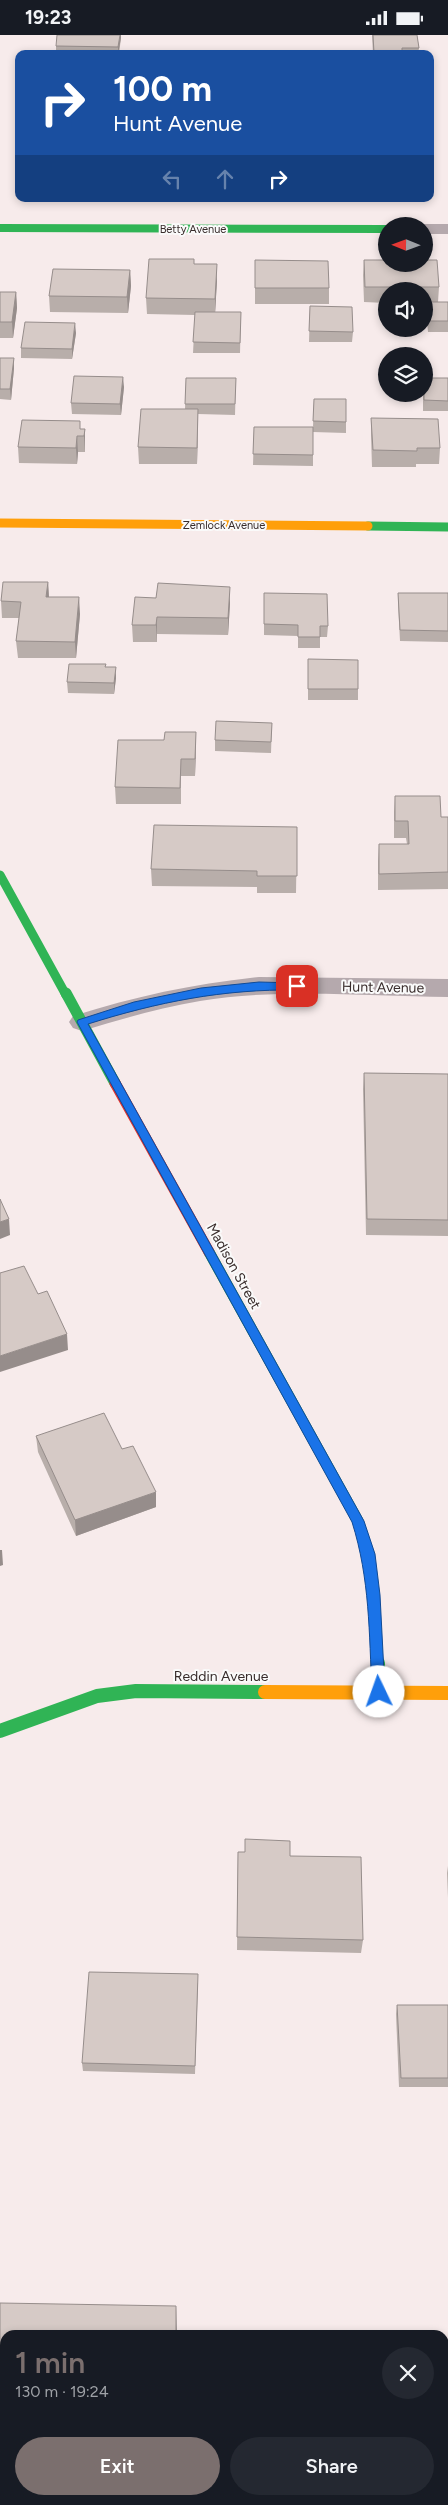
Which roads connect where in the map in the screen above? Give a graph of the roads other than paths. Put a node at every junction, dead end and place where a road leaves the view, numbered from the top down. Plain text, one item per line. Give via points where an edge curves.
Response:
1 (0, 228) edge
2 (378, 229) edge
3 (433, 229) edge
4 (448, 229) edge
5 (0, 523) edge
6 (448, 527) edge
7 (0, 875) edge
8 (448, 988) edge
9 (82, 1022) junction
10 (379, 1692) junction
11 (448, 1693) edge
12 (0, 1731) edge

1 - 2 street, Betty Avenue
3 - 4 street
5 - 6 street, Zemlock Avenue
7 - 9 street, Madison Street
8 - 9 street, Hunt Avenue via 259,986 201,991
9 - 10 street, Madison Street via 358,1521 368,1554 374,1595
10 - 11 street, Reddin Avenue
10 - 12 street, Reddin Avenue via 136,1691 97,1696

